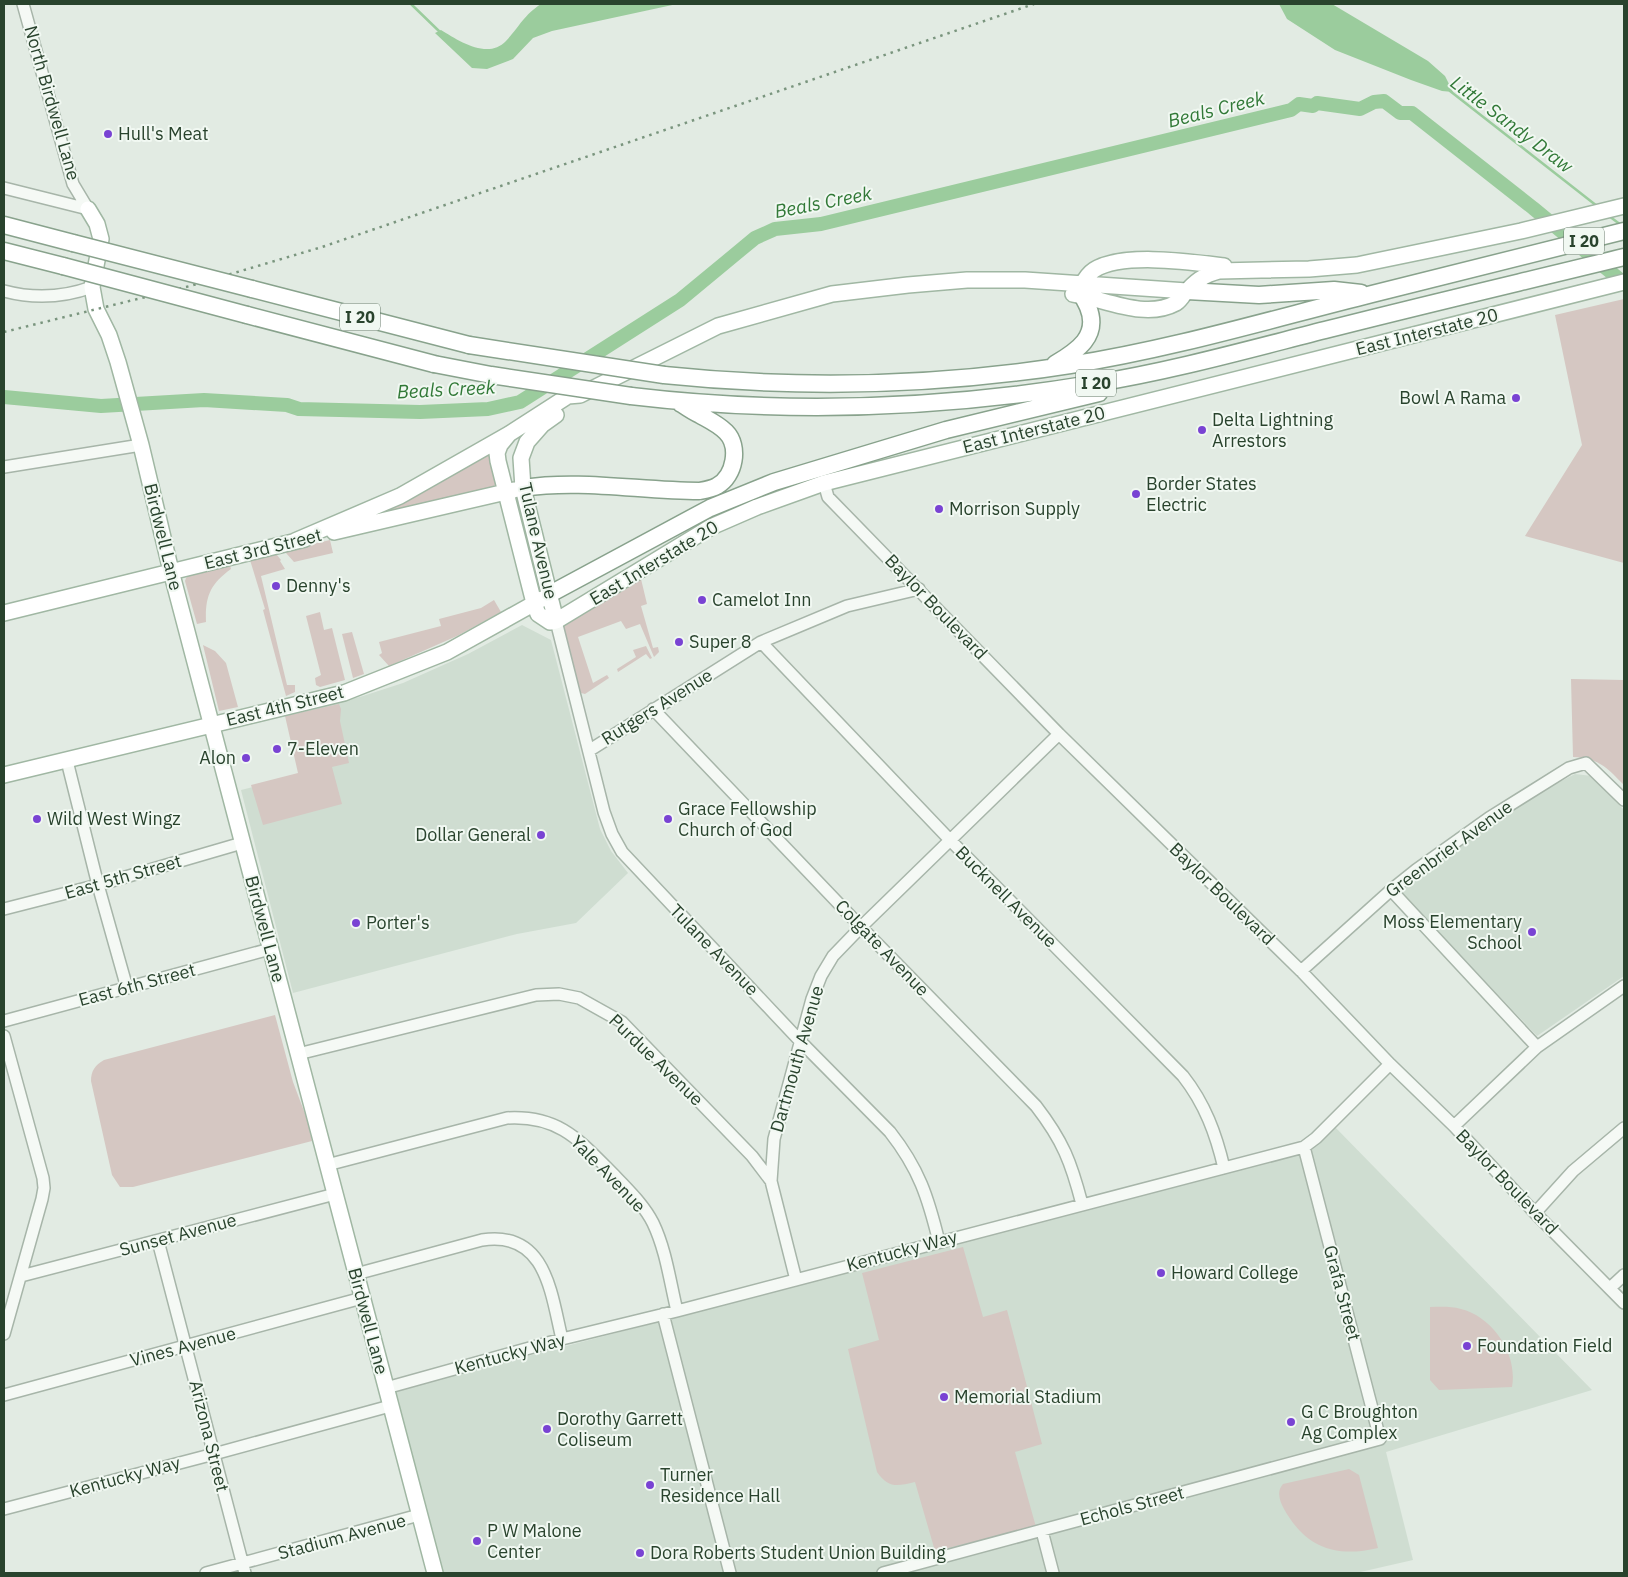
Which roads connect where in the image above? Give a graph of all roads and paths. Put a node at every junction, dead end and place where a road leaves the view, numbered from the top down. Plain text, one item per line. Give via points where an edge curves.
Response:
1 (24, 4) edge
2 (4, 188) edge
3 (1624, 206) edge
4 (88, 209) junction
5 (4, 225) edge
6 (1624, 231) edge
7 (4, 251) edge
8 (1624, 256) edge
9 (1255, 270) junction
10 (1624, 282) edge
11 (92, 287) junction
12 (1082, 290) junction
13 (4, 291) edge
14 (1187, 291) junction
15 (1371, 294) junction
16 (1048, 368) junction
17 (1144, 375) junction
18 (580, 395) junction
19 (678, 402) junction
20 (509, 434) junction
21 (141, 445) junction
22 (4, 467) edge
23 (824, 483) junction
24 (523, 488) junction
25 (504, 492) junction
26 (295, 541) junction
27 (171, 571) junction
28 (919, 589) junction
29 (550, 594) junction
30 (534, 603) junction
31 (4, 613) edge
32 (556, 621) junction
33 (761, 642) junction
34 (653, 709) junction
35 (211, 725) junction
36 (1060, 734) junction
37 (590, 750) junction
38 (67, 761) junction
39 (4, 775) edge
40 (1624, 800) edge
41 (950, 840) junction
42 (242, 843) junction
43 (98, 885) junction
44 (1391, 890) junction
45 (4, 909) edge
46 (861, 927) junction
47 (270, 949) junction
48 (1301, 971) junction
49 (1624, 986) edge
50 (127, 988) junction
51 (4, 1021) edge
52 (4, 1036) edge
53 (801, 1042) junction
54 (1537, 1047) junction
55 (298, 1054) junction
56 (1390, 1064) junction
57 (1454, 1126) junction
58 (1624, 1128) edge
59 (1304, 1147) junction
60 (327, 1165) junction
61 (1224, 1168) junction
62 (771, 1181) junction
63 (335, 1194) junction
64 (1082, 1204) junction
65 (1535, 1212) junction
66 (158, 1241) junction
67 (939, 1242) junction
68 (356, 1274) junction
69 (1624, 1275) edge
70 (21, 1276) junction
71 (796, 1280) junction
72 (1610, 1288) junction
73 (362, 1298) junction
74 (1624, 1302) edge
75 (677, 1311) junction
76 (663, 1314) junction
77 (4, 1334) edge
78 (562, 1339) junction
79 (187, 1347) junction
80 (386, 1388) junction
81 (4, 1395) edge
82 (390, 1406) junction
83 (1380, 1439) joint
84 (214, 1454) junction
85 (4, 1508) edge
86 (419, 1516) junction
87 (1042, 1531) junction
88 (243, 1568) edge
89 (206, 1573) edge
90 (435, 1573) edge
91 (730, 1573) edge
92 (883, 1573) edge
93 (1053, 1573) edge

1 - 4 street, North Birdwell Lane via 73,184
2 - 4 street
3 - 9 main road via 1357,265
4 - 11 main road, North Birdwell Lane via 101,239
5 - 16 highway, I 20, bridge via 469,345 664,375 748,382 833,383 967,377
6 - 15 highway, I 20
7 - 19 highway, I 20, bridge via 434,364
8 - 17 highway, I 20
9 - 12 main road via 1154,259 1123,261 1094,270
9 - 14 main road via 1206,274
10 - 23 main road, East Interstate 20
11 - 13 street via 73,294 39,298
11 - 21 main road, Birdwell Lane via 96,309 109,336
12 - 14 main road
12 - 14 main road via 1130,307 1153,310 1178,302
12 - 16 highway via 1091,318 1086,341
12 - 18 main road via 1025,280 967,280 832,294 718,326
14 - 15 highway via 1259,295 1334,290
15 - 16 highway, I 20 via 1172,345
17 - 19 highway, I 20 via 1023,394 930,402 798,406
17 - 29 highway via 1118,388 946,430 774,482 710,508
18 - 20 main road via 568,396
18 - 24 main road, Tulane Avenue via 542,425 527,442 522,458
19 - 24 highway via 716,423 730,439 733,464 726,479 718,486 699,492 578,486
20 - 25 main road, Tulane Avenue via 497,453
20 - 26 main road via 400,496
21 - 22 street
21 - 27 main road, Birdwell Lane
23 - 28 street, Baylor Boulevard via 828,497
23 - 32 main road, East Interstate 20 via 711,526
24 - 25 main road, East 3rd Street
24 - 29 main road, Tulane Avenue
25 - 26 main road, East 3rd Street
25 - 30 main road, Tulane Avenue
26 - 27 main road, East 3rd Street
27 - 31 main road, East 3rd Street
27 - 35 main road, Birdwell Lane
28 - 33 street, Rutgers Avenue via 847,606
28 - 36 street, Baylor Boulevard
29 - 30 main road, East 4th Street
29 - 32 main road, Tulane Avenue
30 - 32 main road, Tulane Avenue via 538,614 550,622
30 - 35 main road, East 4th Street via 446,652 344,693
32 - 37 street, Tulane Avenue
33 - 34 street, Rutgers Avenue
33 - 41 street, Bucknell Avenue
34 - 37 street, Rutgers Avenue
34 - 46 street, Colgate Avenue
35 - 38 main road, East 4th Street
35 - 42 main road, Birdwell Lane
36 - 41 street, Dartmouth Avenue
36 - 48 street, Baylor Boulevard
37 - 53 street, Tulane Avenue via 604,812 622,852
38 - 39 main road, East 4th Street
38 - 43 street
40 - 44 street, Greenbrier Avenue via 1586,763 1568,768 1489,818
41 - 46 street, Dartmouth Avenue
41 - 61 street, Bucknell Avenue via 1194,1089 1209,1117
42 - 43 street, East 5th Street
42 - 47 main road, Birdwell Lane
43 - 45 street, East 5th Street
43 - 50 street
44 - 48 street, Greenbrier Avenue
44 - 54 street
46 - 53 street, Dartmouth Avenue via 834,956 821,976
46 - 64 street, Colgate Avenue via 1036,1106 1066,1151
47 - 50 street, East 6th Street
47 - 55 main road, Birdwell Lane
48 - 56 street, Baylor Boulevard
49 - 54 street
50 - 51 street, East 6th Street
52 - 70 street via 44,1188
53 - 62 street, Dartmouth Avenue via 774,1139
53 - 67 street, Tulane Avenue via 902,1146 921,1180
54 - 57 street
55 - 60 main road, Birdwell Lane
55 - 62 street, Purdue Avenue via 536,995 559,994 579,998 622,1022 752,1156
56 - 57 street, Baylor Boulevard
56 - 59 street, Kentucky Way
57 - 65 street, Baylor Boulevard
58 - 65 street via 1573,1171
59 - 61 street, Kentucky Way
59 - 83 street, Grafa Street
60 - 63 main road, Birdwell Lane
60 - 75 street, Yale Avenue via 506,1118 538,1118 578,1139 642,1204 660,1241
61 - 64 street, Kentucky Way
62 - 71 street, Purdue Avenue
63 - 66 street, Sunset Avenue
63 - 68 main road, Birdwell Lane
64 - 67 street, Kentucky Way
65 - 72 street, Baylor Boulevard
66 - 70 street, Sunset Avenue
66 - 79 street, Arizona Street
67 - 71 street, Kentucky Way
68 - 73 main road, Birdwell Lane
68 - 78 street via 482,1240 511,1240 527,1248 548,1279
69 - 72 street
70 - 77 street
71 - 75 street, Kentucky Way
72 - 74 street, Baylor Boulevard
73 - 79 street, Vines Avenue
73 - 80 main road, Birdwell Lane
75 - 76 street, Kentucky Way
76 - 78 street, Kentucky Way
76 - 91 street
78 - 80 street, Kentucky Way
79 - 81 street, Vines Avenue
79 - 84 street, Arizona Street
80 - 82 main road, Birdwell Lane
82 - 84 street, Kentucky Way
82 - 86 main road, Birdwell Lane
83 - 87 street, Echols Street
84 - 85 street, Kentucky Way
84 - 88 street, Arizona Street
86 - 88 street, Stadium Avenue
86 - 90 main road, Birdwell Lane
87 - 92 street, Echols Street
87 - 93 street
88 - 89 street, Stadium Avenue

